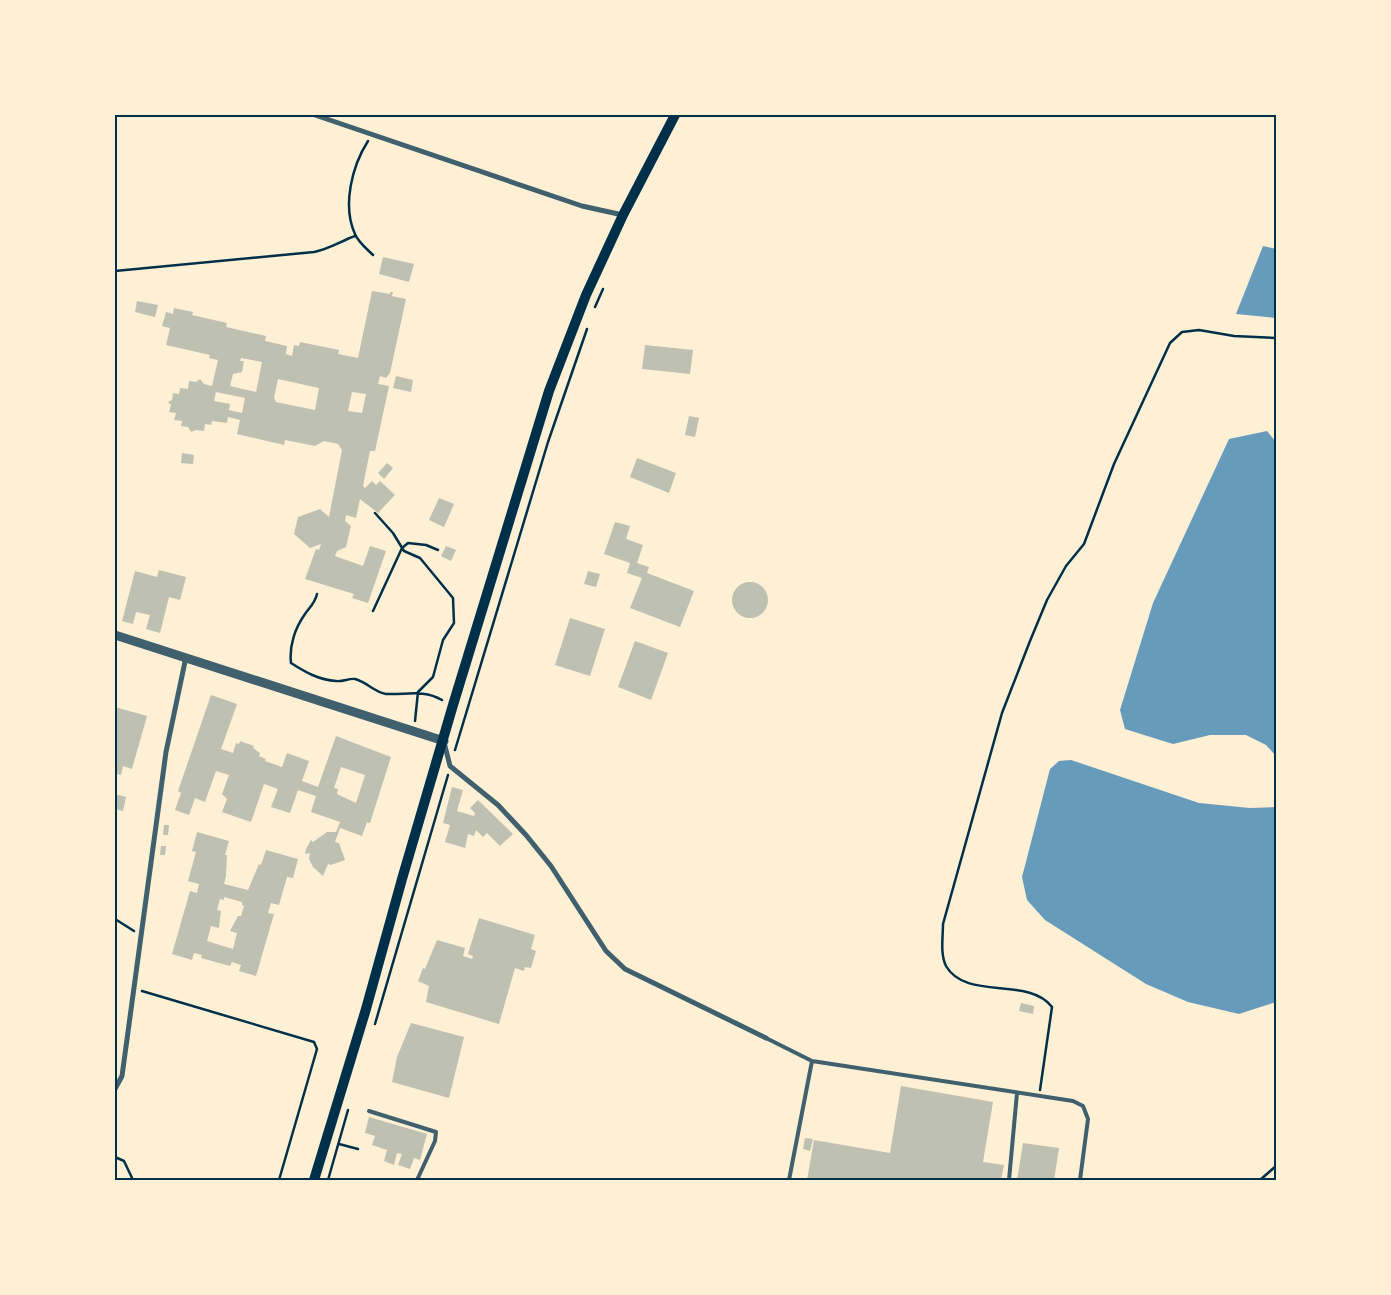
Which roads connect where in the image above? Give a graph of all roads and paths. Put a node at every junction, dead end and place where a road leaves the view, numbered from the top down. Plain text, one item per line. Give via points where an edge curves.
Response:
1 (315, 115) edge
2 (676, 115) edge
3 (371, 135) junction
4 (623, 215) junction
5 (356, 236) junction
6 (373, 254) dead end
7 (115, 271) edge
8 (606, 283) dead end
9 (591, 315) dead end
10 (588, 324) dead end
11 (1276, 338) edge
12 (375, 513) dead end
13 (402, 548) junction
14 (438, 550) dead end
15 (317, 594) dead end
16 (374, 611) dead end
17 (115, 635) edge
18 (186, 657) junction
19 (418, 692) junction
20 (453, 705) junction
21 (467, 710) junction
22 (412, 730) junction
23 (444, 741) junction
24 (450, 766) junction
25 (115, 920) edge
26 (140, 935) junction
27 (133, 988) junction
28 (373, 1029) dead end
29 (766, 1038) joint
30 (812, 1061) junction
31 (115, 1089) edge
32 (1017, 1093) junction
33 (1039, 1095) junction
34 (349, 1107) dead end
35 (369, 1111) dead end
36 (339, 1144) junction
37 (358, 1149) dead end
38 (115, 1157) edge
39 (1276, 1166) edge
40 (416, 1179) edge
41 (132, 1180) edge
42 (279, 1180) edge
43 (314, 1180) edge
44 (328, 1180) edge
45 (789, 1180) edge
46 (1009, 1180) edge
47 (1080, 1180) edge
48 (1260, 1180) edge

1 - 3 street
2 - 4 main road
3 - 4 street via 582,206
3 - 5 path via 360,154 351,187 349,217
4 - 20 main road via 586,295 549,391
5 - 6 path
5 - 7 path via 314,252
8 - 9 path
10 - 21 path via 548,442
11 - 33 path via 1199,330 1182,332 1170,343 1114,464 1084,544 1066,566 1047,600 1002,713 943,924 942,949 946,966 969,983 1031,993 1052,1007
12 - 13 path
13 - 14 path via 408,543
13 - 16 path
13 - 19 path via 420,558 453,598 454,623 443,640 433,677
15 - 19 path via 295,630 291,663 310,675 337,681 353,679 376,692
17 - 18 street
18 - 22 street
18 - 26 street via 166,752
19 - 20 path via 434,695
19 - 22 path via 417,716
20 - 21 path
20 - 23 main road
21 - 24 path
22 - 23 street
23 - 24 street
23 - 43 main road
24 - 28 path
24 - 29 street via 498,805 526,835 552,866 606,951 625,969
25 - 26 path
26 - 27 street
27 - 31 street via 122,1076
27 - 42 path via 314,1042 317,1049
29 - 30 lane
30 - 32 lane
30 - 45 lane
32 - 33 lane
32 - 46 lane
33 - 47 lane via 1073,1100 1083,1106 1088,1119
34 - 36 path
35 - 40 lane via 436,1132 435,1141
36 - 37 path
36 - 44 path
38 - 41 path via 124,1161
39 - 48 path

